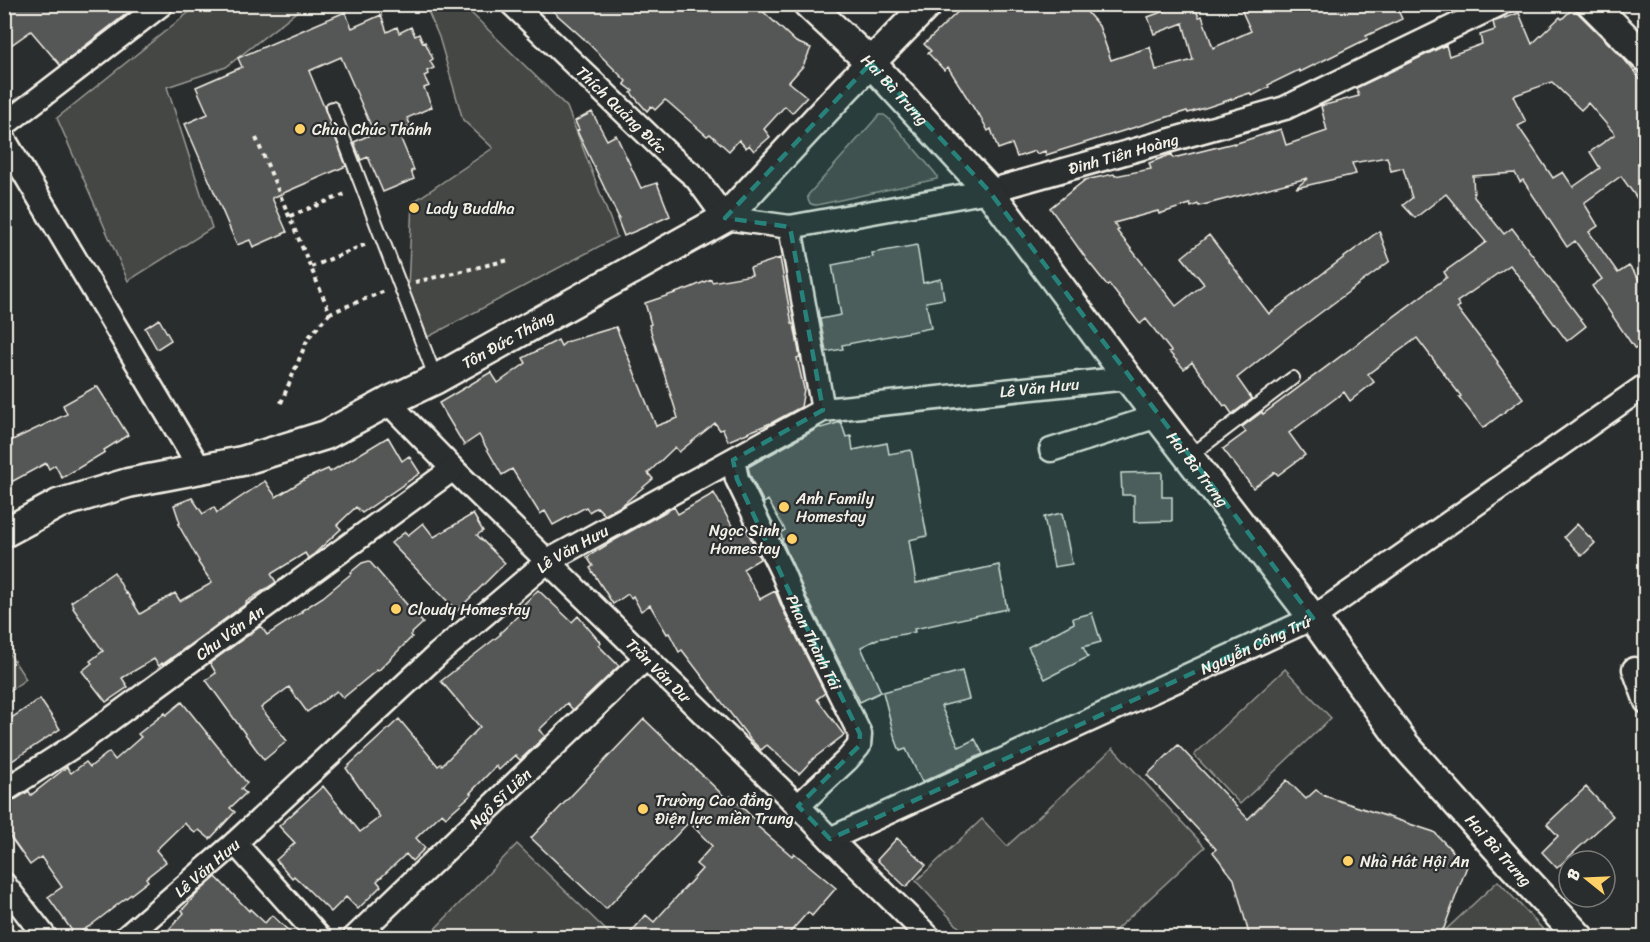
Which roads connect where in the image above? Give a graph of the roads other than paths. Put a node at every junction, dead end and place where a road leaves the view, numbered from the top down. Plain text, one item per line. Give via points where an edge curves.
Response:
1 (162, 4) edge
2 (512, 4) edge
3 (808, 4) edge
4 (928, 4) edge
5 (1500, 4) edge
6 (1592, 4) edge
7 (1646, 58) edge
8 (871, 63) junction
9 (332, 108) dead end
10 (4, 125) edge
11 (4, 139) edge
12 (989, 191) junction
13 (725, 218) junction
14 (790, 228) junction
15 (1128, 378) junction
16 (1293, 378) dead end
17 (436, 379) junction
18 (1646, 385) edge
19 (388, 402) junction
20 (823, 410) junction
21 (1158, 417) junction
22 (1051, 450) dead end
23 (1190, 456) junction
24 (733, 460) junction
25 (200, 469) junction
26 (453, 469) junction
27 (4, 533) edge
28 (548, 561) junction
29 (1313, 618) junction
30 (646, 658) junction
31 (1634, 669) dead end
32 (1646, 702) edge
33 (4, 791) edge
34 (798, 806) junction
35 (830, 839) junction
36 (235, 843) junction
37 (4, 884) edge
38 (46, 938) edge
39 (124, 938) edge
40 (320, 938) edge
41 (354, 938) edge
42 (930, 938) edge
43 (1580, 938) edge

1 - 10 street
2 - 13 street, Thích Quảng Đức via 696,178
3 - 8 street, Hai Bà Trưng
4 - 8 street, Tôn Đức Thắng
5 - 12 street, Đinh Tiên Hoàng via 1284,108
6 - 7 street
8 - 12 street, Hai Bà Trưng
8 - 13 street, Tôn Đức Thắng
9 - 17 lane
11 - 25 street
12 - 14 street, Đinh Tiên Hoàng
12 - 15 street, Hai Bà Trưng
13 - 14 street, Đinh Tiên Hoàng
13 - 17 street, Tôn Đức Thắng
14 - 20 street
15 - 20 street, Lê Văn Hưu
15 - 21 street, Hai Bà Trưng
16 - 23 lane
17 - 19 street, Tôn Đức Thắng
18 - 29 street, Nguyễn Công Trứ
19 - 25 street, Tôn Đức Thắng via 326,435
19 - 26 street, Trần Văn Dư
20 - 24 street, Lê Văn Hưu
21 - 22 street
21 - 23 street, Hai Bà Trưng
23 - 29 street, Hai Bà Trưng
24 - 28 street, Lê Văn Hưu
24 - 34 street, Phan Thành Tái via 737,480 860,734 859,746 847,760
25 - 27 street, Tôn Đức Thắng via 128,483 58,504
26 - 28 street, Trần Văn Dư
26 - 33 street, Chu Văn An via 77,744
28 - 30 street, Trần Văn Dư
28 - 36 street, Lê Văn Hưu via 438,654
29 - 35 street, Nguyễn Công Trứ
29 - 43 street, Hai Bà Trưng via 1405,745
30 - 34 street, Trần Văn Dư
30 - 41 street, Ngô Sĩ Liên
31 - 32 street
34 - 35 street, Trần Văn Dư
35 - 42 street, Trần Văn Dư
36 - 39 street, Lê Văn Hưu
36 - 40 street
37 - 38 street

